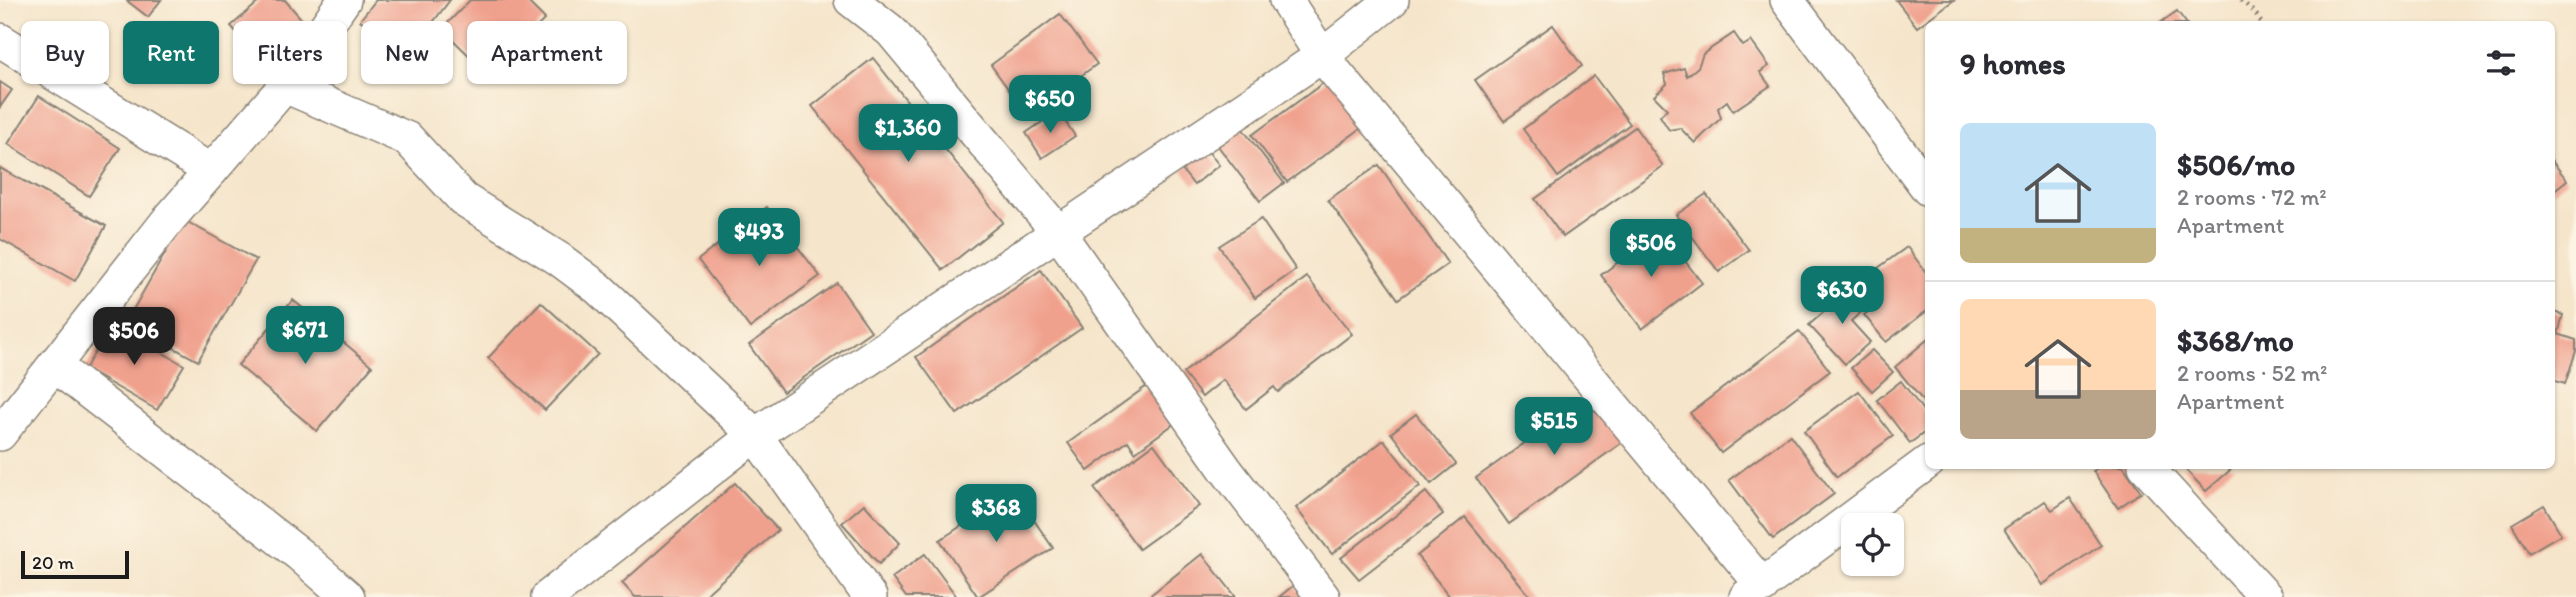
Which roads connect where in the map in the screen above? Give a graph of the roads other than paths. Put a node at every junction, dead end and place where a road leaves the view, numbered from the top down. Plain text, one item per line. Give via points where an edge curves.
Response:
1 (344, 0) edge
2 (851, 0) edge
3 (1286, 0) edge
4 (1392, 0) edge
5 (1787, 0) edge
6 (0, 40) edge
7 (1322, 56) junction
8 (285, 86) junction
9 (211, 170) junction
10 (1925, 185) edge
11 (1058, 232) junction
12 (55, 366) junction
13 (0, 434) edge
14 (755, 435) junction
15 (1925, 464) edge
16 (2148, 469) edge
17 (1755, 591) edge
18 (348, 597) edge
19 (548, 597) edge
20 (870, 597) edge
21 (1323, 597) edge
22 (2266, 597) edge

1 - 8 street
2 - 11 street via 891,31
3 - 7 street
4 - 7 street
5 - 10 street
6 - 9 street
7 - 11 street
7 - 17 street
8 - 9 street
8 - 14 street via 408,139 463,199 598,288
9 - 12 street
11 - 14 street
11 - 21 street via 1226,470
12 - 13 street
12 - 18 street
14 - 19 street
14 - 20 street
15 - 17 street
16 - 22 street

